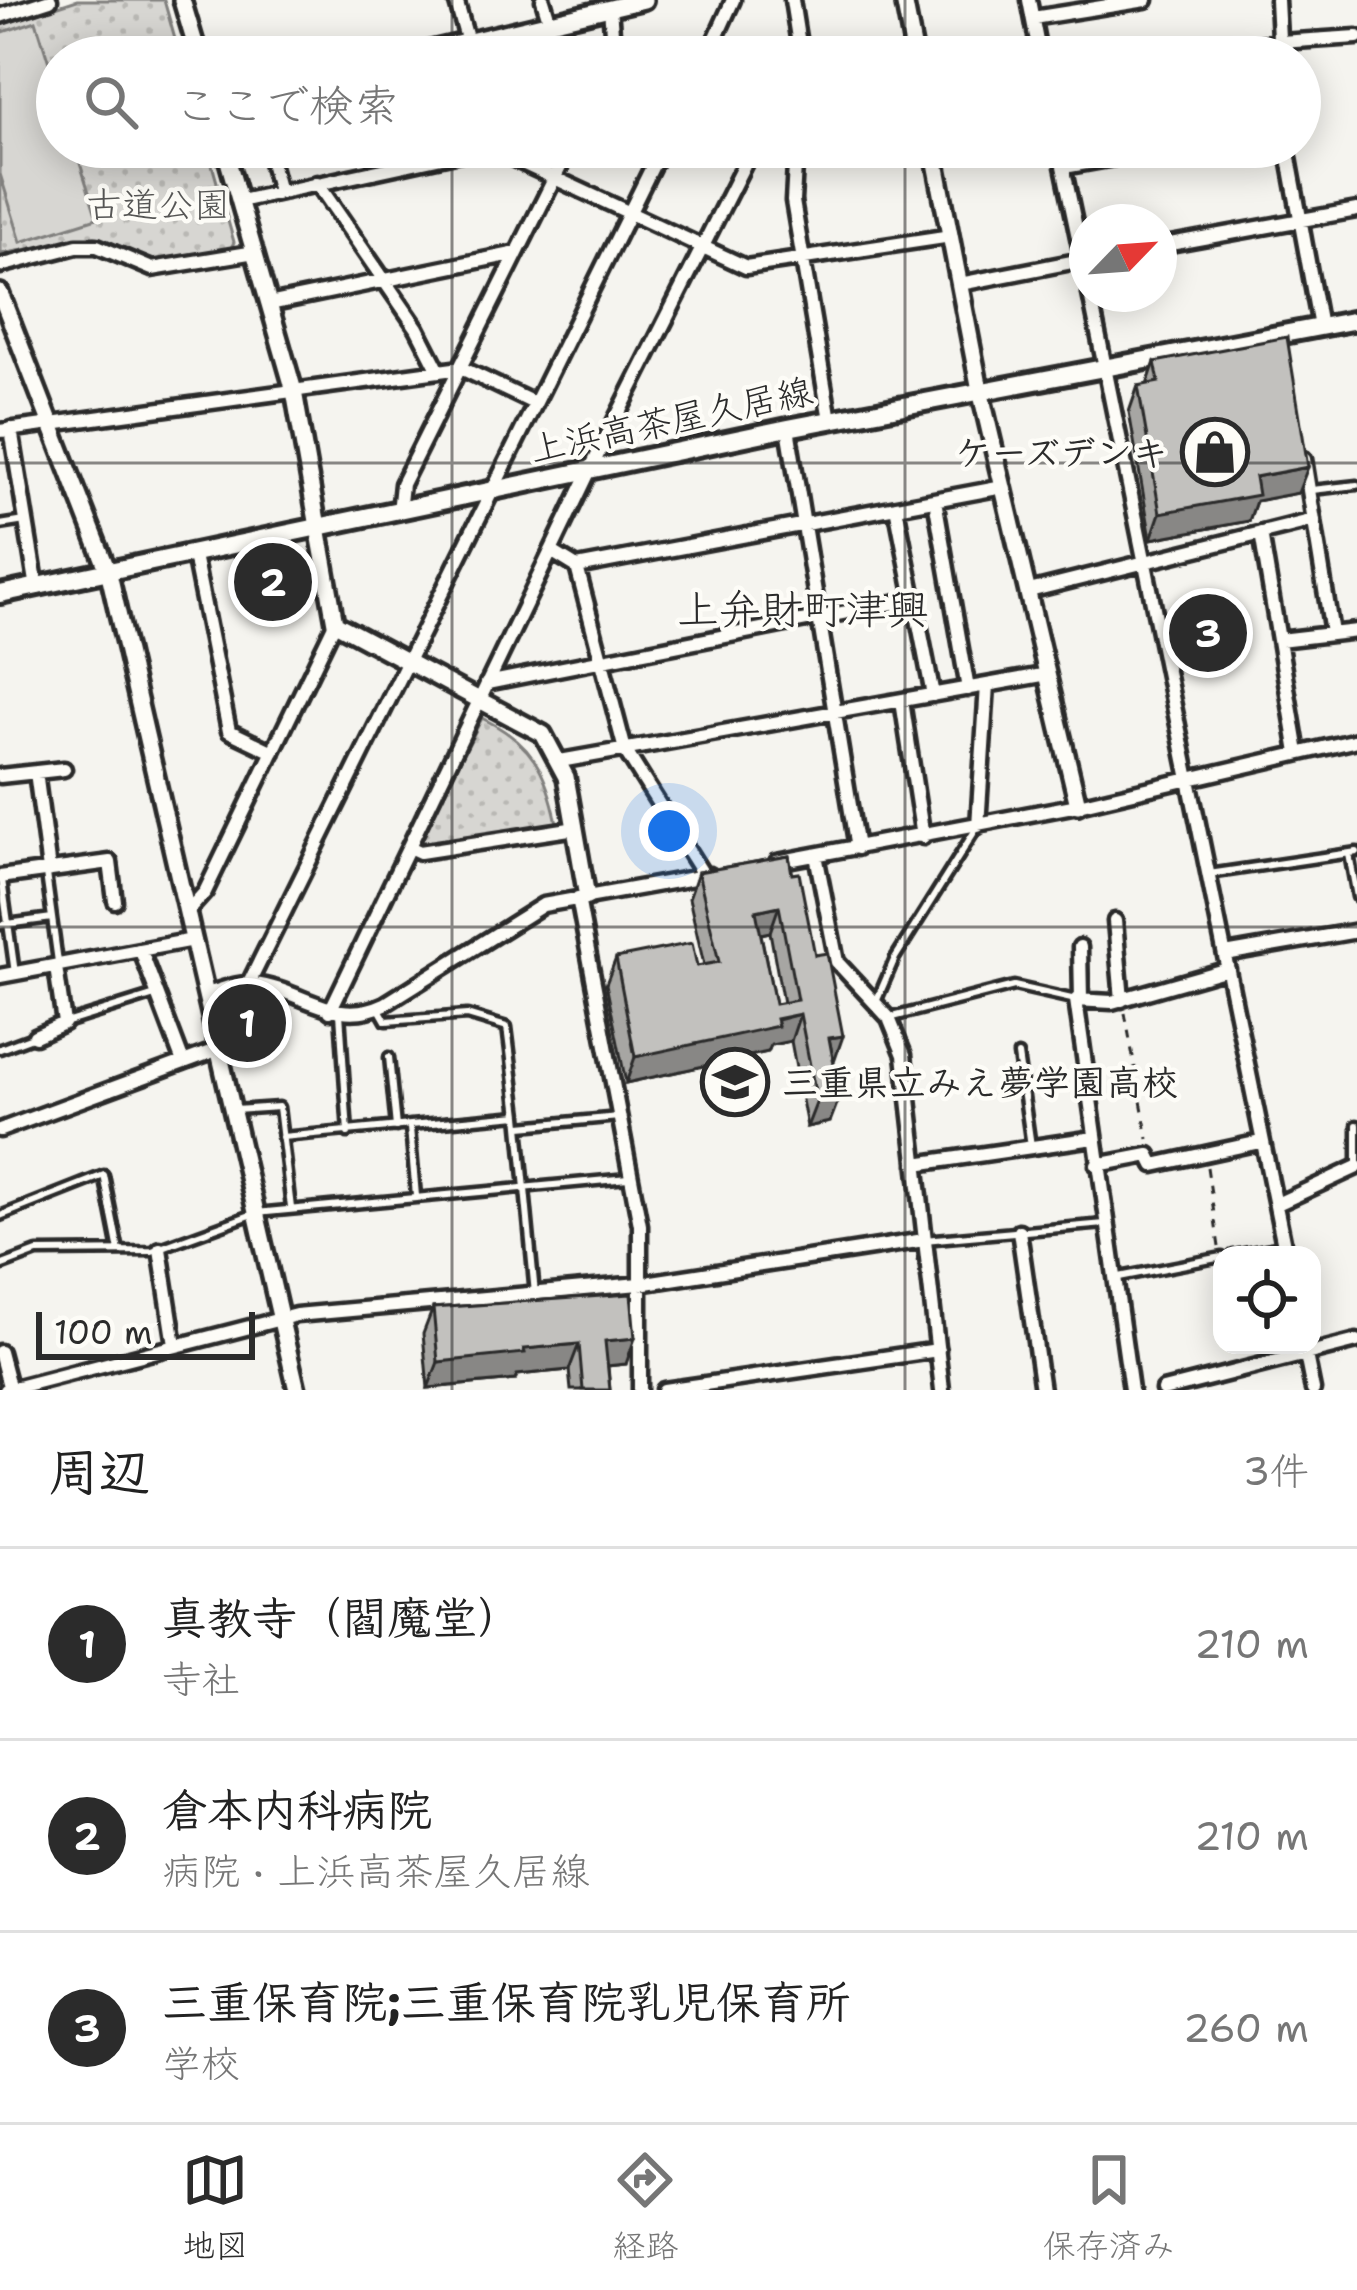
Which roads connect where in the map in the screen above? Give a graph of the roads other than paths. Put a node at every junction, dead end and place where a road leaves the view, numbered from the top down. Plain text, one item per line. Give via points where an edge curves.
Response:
1 (50, 0) edge
2 (182, 0) edge
3 (456, 0) edge
4 (543, 0) edge
5 (644, 0) edge
6 (734, 0) edge
7 (792, 0) edge
8 (904, 0) edge
9 (1029, 0) edge
10 (1147, 0) edge
11 (1277, 0) edge
12 (610, 8) junction
13 (0, 16) edge
14 (1033, 17) junction
15 (550, 23) junction
16 (193, 36) edge
17 (466, 36) edge
18 (494, 36) edge
19 (612, 36) edge
20 (717, 36) edge
21 (797, 36) edge
22 (911, 36) edge
23 (1036, 36) edge
24 (1279, 36) edge
25 (1357, 37) edge
26 (1321, 43) edge
27 (230, 168) edge
28 (273, 168) edge
29 (388, 168) edge
30 (534, 168) edge
31 (559, 168) edge
32 (652, 168) edge
33 (742, 168) edge
34 (795, 168) edge
35 (937, 168) edge
36 (1064, 168) edge
37 (1291, 168) edge
38 (554, 177) junction
39 (317, 183) junction
40 (279, 192) junction
41 (240, 201) junction
42 (1072, 204) edge
43 (1357, 210) edge
44 (629, 213) junction
45 (1300, 220) junction
46 (951, 236) junction
47 (1177, 243) edge
48 (700, 250) junction
49 (255, 252) junction
50 (518, 253) junction
51 (803, 262) junction
52 (1069, 263) edge
53 (0, 266) edge
54 (384, 280) junction
55 (960, 284) junction
56 (0, 293) edge
57 (269, 304) junction
58 (1094, 312) edge
59 (1357, 320) edge
60 (1320, 327) junction
61 (1283, 334) junction
62 (1287, 356) edge
63 (461, 368) junction
64 (1105, 368) junction
65 (439, 370) junction
66 (980, 390) junction
67 (294, 391) junction
68 (534, 403) junction
69 (830, 420) junction
70 (49, 421) junction
71 (788, 428) junction
72 (6, 430) edge
73 (1301, 446) edge
74 (590, 470) junction
75 (1357, 485) edge
76 (1004, 487) junction
77 (1309, 490) junction
78 (490, 492) junction
79 (935, 500) junction
80 (896, 507) junction
81 (399, 512) junction
82 (1313, 520) junction
83 (25, 521) junction
84 (804, 524) junction
85 (0, 526) edge
86 (317, 528) junction
87 (1262, 533) junction
88 (551, 551) junction
89 (194, 555) junction
90 (1145, 563) junction
91 (578, 567) junction
92 (109, 574) junction
93 (37, 588) junction
94 (1029, 591) junction
95 (0, 594) edge
96 (913, 599) junction
97 (819, 618) junction
98 (335, 623) junction
99 (1357, 631) edge
100 (1332, 634) junction
101 (1279, 640) junction
102 (407, 662) junction
103 (601, 662) junction
104 (1048, 674) junction
105 (987, 685) junction
106 (968, 688) junction
107 (483, 691) junction
108 (933, 695) junction
109 (902, 701) junction
110 (835, 713) junction
111 (1357, 740) edge
112 (625, 750) junction
113 (273, 752) junction
114 (1298, 753) junction
115 (560, 760) junction
116 (64, 769) dead end
117 (36, 772) junction
118 (0, 776) edge
119 (1190, 779) junction
120 (1078, 806) junction
121 (978, 826) junction
122 (576, 828) junction
123 (923, 837) junction
124 (409, 847) junction
125 (857, 848) junction
126 (1353, 853) edge
127 (816, 855) junction
128 (771, 863) edge
129 (47, 870) junction
130 (726, 872) edge
131 (1209, 874) junction
132 (1, 876) edge
133 (704, 876) junction
134 (583, 897) junction
135 (1357, 897) edge
136 (115, 901) dead end
137 (187, 911) junction
138 (52, 918) junction
139 (1115, 921) dead end
140 (4, 925) edge
141 (1357, 931) edge
142 (193, 940) junction
143 (1080, 947) dead end
144 (141, 951) junction
145 (1225, 954) junction
146 (57, 966) junction
147 (1228, 969) junction
148 (8, 975) edge
149 (251, 983) junction
150 (157, 993) junction
151 (205, 994) junction
152 (1078, 1000) junction
153 (1122, 1000) junction
154 (876, 1002) junction
155 (378, 1007) junction
156 (335, 1012) junction
157 (889, 1018) junction
158 (64, 1023) junction
159 (35, 1036) joint
160 (0, 1049) edge
161 (216, 1050) junction
162 (1018, 1055) dead end
163 (389, 1057) dead end
164 (183, 1062) junction
165 (231, 1111) junction
166 (518, 1115) junction
167 (620, 1117) junction
168 (1357, 1125) edge
169 (410, 1126) junction
170 (520, 1126) junction
171 (396, 1127) junction
172 (0, 1130) edge
173 (348, 1133) junction
174 (282, 1137) junction
175 (1094, 1138) junction
176 (1260, 1142) junction
177 (1030, 1147) junction
178 (916, 1164) junction
179 (1357, 1164) edge
180 (1097, 1165) junction
181 (632, 1177) junction
182 (525, 1188) junction
183 (416, 1196) junction
184 (1277, 1204) junction
185 (291, 1208) junction
186 (256, 1213) junction
187 (0, 1216) edge
188 (1105, 1224) junction
189 (1019, 1232) junction
190 (925, 1240) junction
191 (1284, 1246) edge
192 (160, 1249) junction
193 (119, 1251) junction
194 (1213, 1259) edge
195 (0, 1267) edge
196 (1113, 1278) junction
197 (639, 1284) junction
198 (535, 1294) junction
199 (280, 1317) junction
200 (1357, 1341) edge
201 (175, 1345) junction
202 (1321, 1347) edge
203 (938, 1350) junction
204 (0, 1352) edge
205 (1289, 1354) edge
206 (1306, 1354) edge
207 (1179, 1388) edge
208 (9, 1390) edge
209 (296, 1390) edge
210 (640, 1390) edge
211 (664, 1390) edge
212 (942, 1390) edge
213 (1042, 1390) edge
214 (1130, 1390) edge
215 (1163, 1390) edge
216 (1313, 1390) edge

1 - 13 street
2 - 16 street
3 - 17 street
4 - 15 street
5 - 12 street
6 - 20 street
7 - 21 street
8 - 22 street
9 - 14 street
10 - 14 street
11 - 24 street
12 - 15 street
12 - 19 street
14 - 23 street
15 - 18 street
25 - 26 street
27 - 41 street
28 - 40 street
29 - 39 street
30 - 38 street
31 - 38 street
32 - 44 street
33 - 48 street
34 - 51 street
35 - 46 street
36 - 42 street
37 - 45 street
38 - 44 street
38 - 50 street
39 - 40 street
39 - 54 street
40 - 41 street
41 - 49 street
43 - 45 street
44 - 48 street
44 - 68 street
45 - 47 street
45 - 60 street
46 - 51 street
46 - 55 street
48 - 51 street via 754,268
48 - 74 street
49 - 53 street via 152,269 77,246
49 - 57 street
50 - 54 street
50 - 63 street
51 - 69 street
52 - 55 street
54 - 57 street
54 - 65 street
55 - 66 street
56 - 70 street
57 - 67 street
58 - 64 street
59 - 60 main road, 上浜高茶屋久居線
60 - 61 main road, 上浜高茶屋久居線
61 - 62 street
61 - 64 main road, 上浜高茶屋久居線
63 - 65 street
63 - 68 street
63 - 81 street via 402,484
64 - 66 main road, 上浜高茶屋久居線
64 - 90 street
65 - 67 street
66 - 69 main road, 上浜高茶屋久居線
66 - 76 street
67 - 70 street
67 - 86 street
68 - 78 street
69 - 71 main road, 上浜高茶屋久居線
70 - 72 street
70 - 92 street
71 - 74 main road, 上浜高茶屋久居線
71 - 84 street
72 - 83 street
73 - 77 street
74 - 78 main road, 上浜高茶屋久居線
74 - 88 street
75 - 77 lane
76 - 79 street
76 - 94 street
77 - 82 street
78 - 81 main road, 上浜高茶屋久居線
78 - 102 street
79 - 80 street
79 - 106 street
80 - 84 street
80 - 96 street
81 - 86 main road, 上浜高茶屋久居線
82 - 87 street
82 - 100 street
83 - 85 lane
83 - 93 street
84 - 91 street
84 - 97 street
86 - 89 main road, 上浜高茶屋久居線
86 - 98 street
87 - 90 street
87 - 101 street
88 - 91 street
88 - 107 street
89 - 92 main road, 上浜高茶屋久居線
89 - 113 street via 229,731
90 - 94 street
90 - 119 street
91 - 103 street
92 - 93 main road, 上浜高茶屋久居線
92 - 137 street
93 - 95 main road, 上浜高茶屋久居線
94 - 104 street
96 - 97 street
96 - 108 street
97 - 103 street
97 - 110 street
98 - 102 street
98 - 113 street
99 - 100 street
100 - 101 street
101 - 114 street
102 - 107 street
102 - 149 street
103 - 107 street
103 - 112 street
104 - 105 street
104 - 120 street
105 - 106 street
105 - 121 street
106 - 108 street
107 - 115 street via 532,724
107 - 124 street
108 - 109 street
109 - 110 street
109 - 123 street
110 - 112 street
110 - 125 street
111 - 114 street
112 - 115 street
112 - 133 street
113 - 137 street via 205,892
114 - 119 street
115 - 122 street
116 - 117 street
117 - 118 street
117 - 129 street
119 - 120 street
119 - 131 street
120 - 121 street
121 - 123 street
121 - 154 lane
122 - 124 street via 419,852
122 - 134 street
123 - 125 street
124 - 156 street
125 - 127 street
126 - 131 lane
126 - 135 lane
127 - 128 street
127 - 154 street via 837,962
129 - 132 street
129 - 136 street via 110,862
129 - 138 lane
130 - 133 street
131 - 145 street
132 - 140 lane
133 - 134 street
134 - 155 street via 529,913
134 - 167 street
137 - 142 street
138 - 140 lane
138 - 146 lane
139 - 153 street
140 - 148 lane
141 - 145 street
142 - 144 street
142 - 151 street
143 - 152 street
144 - 146 street
144 - 150 street
145 - 147 street
146 - 148 street
146 - 158 street
147 - 153 street
147 - 176 street
149 - 151 street
149 - 156 street
149 - 161 street
150 - 158 lane
150 - 164 street
151 - 161 street
152 - 153 street
152 - 157 lane via 1014,986
152 - 175 street
154 - 157 street
155 - 156 street
155 - 166 lane via 386,1021 467,1015 507,1027
156 - 173 lane
157 - 178 street via 904,1055
158 - 159 street
159 - 160 lane
161 - 164 street
161 - 165 street
162 - 177 lane
163 - 171 lane
164 - 172 street
165 - 174 lane via 279,1107
165 - 186 street
166 - 169 lane
166 - 170 lane
167 - 170 lane
167 - 181 street
168 - 179 lane
169 - 171 lane
169 - 183 lane
170 - 182 lane
171 - 173 lane
173 - 174 lane
174 - 185 lane
175 - 177 street
175 - 180 street
176 - 180 street via 1154,1165 1149,1155
176 - 184 street
177 - 178 street
178 - 190 street
179 - 184 street
180 - 188 street
181 - 182 lane
181 - 197 street
182 - 183 lane
182 - 198 lane
183 - 185 lane
184 - 191 street
185 - 186 lane
186 - 192 lane
186 - 199 street
187 - 193 lane via 104,1174
188 - 189 lane
188 - 196 street
189 - 190 lane
189 - 213 street
190 - 197 street
190 - 203 street
192 - 193 lane
192 - 201 street
193 - 195 lane via 37,1252
194 - 196 lane
196 - 214 street
197 - 198 street
197 - 210 street
198 - 199 street
199 - 201 street
199 - 209 street
200 - 202 street
201 - 208 street
203 - 211 street
203 - 212 street
204 - 208 street
205 - 207 street
206 - 216 street
207 - 215 street

